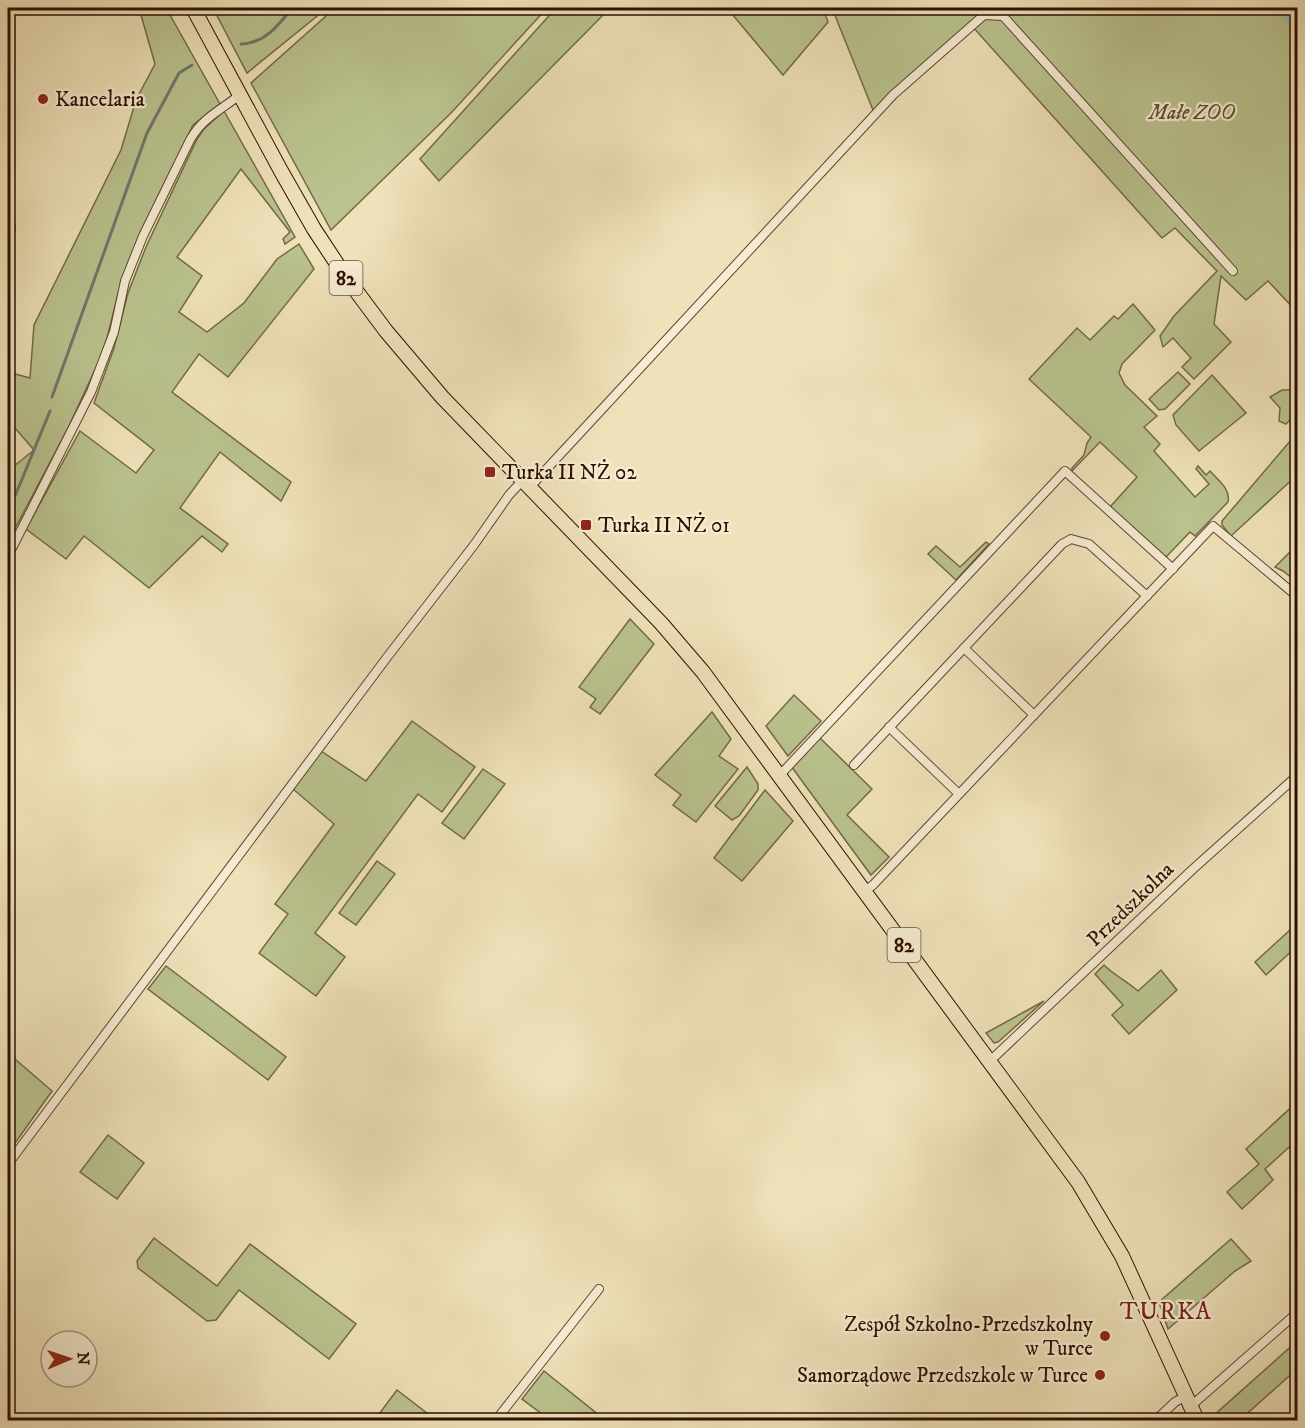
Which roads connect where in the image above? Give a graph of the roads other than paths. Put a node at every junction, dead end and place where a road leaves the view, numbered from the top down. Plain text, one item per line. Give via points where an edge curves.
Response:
1 (193, 8) edge
2 (241, 94) junction
3 (8, 219) edge
4 (8, 249) edge
5 (1233, 271) dead end
6 (526, 485) junction
7 (8, 556) edge
8 (1173, 569) junction
9 (1147, 596) junction
10 (1298, 597) edge
11 (964, 648) junction
12 (1034, 716) junction
13 (889, 727) junction
14 (854, 765) dead end
15 (780, 775) junction
16 (1298, 775) edge
17 (959, 794) junction
18 (865, 891) junction
19 (990, 1061) junction
20 (8, 1164) edge
21 (599, 1289) dead end
22 (1298, 1312) edge
23 (1189, 1401) junction
24 (496, 1420) edge
25 (1156, 1420) edge
26 (1197, 1420) edge

1 - 2 main road, 82
2 - 6 main road, 82 via 304,212 351,285 419,372
2 - 7 street via 204,120 190,140 125,280 114,332 91,392
3 - 4 street
5 - 6 street via 1002,16 984,15 893,95
6 - 15 main road, 82 via 671,633
6 - 20 street via 509,495
8 - 9 street
8 - 10 street via 1213,526
8 - 15 street via 1065,471
9 - 11 street via 1089,544 1071,539
9 - 12 street
11 - 12 street
11 - 13 street
12 - 17 street
13 - 14 street
13 - 17 street
15 - 18 main road, 82
16 - 19 street, Przedszkolna
17 - 18 street
18 - 19 main road, 82
19 - 23 main road, 82 via 1105,1225
21 - 24 street
22 - 23 street
23 - 25 street via 1175,1402
23 - 26 main road, 82

